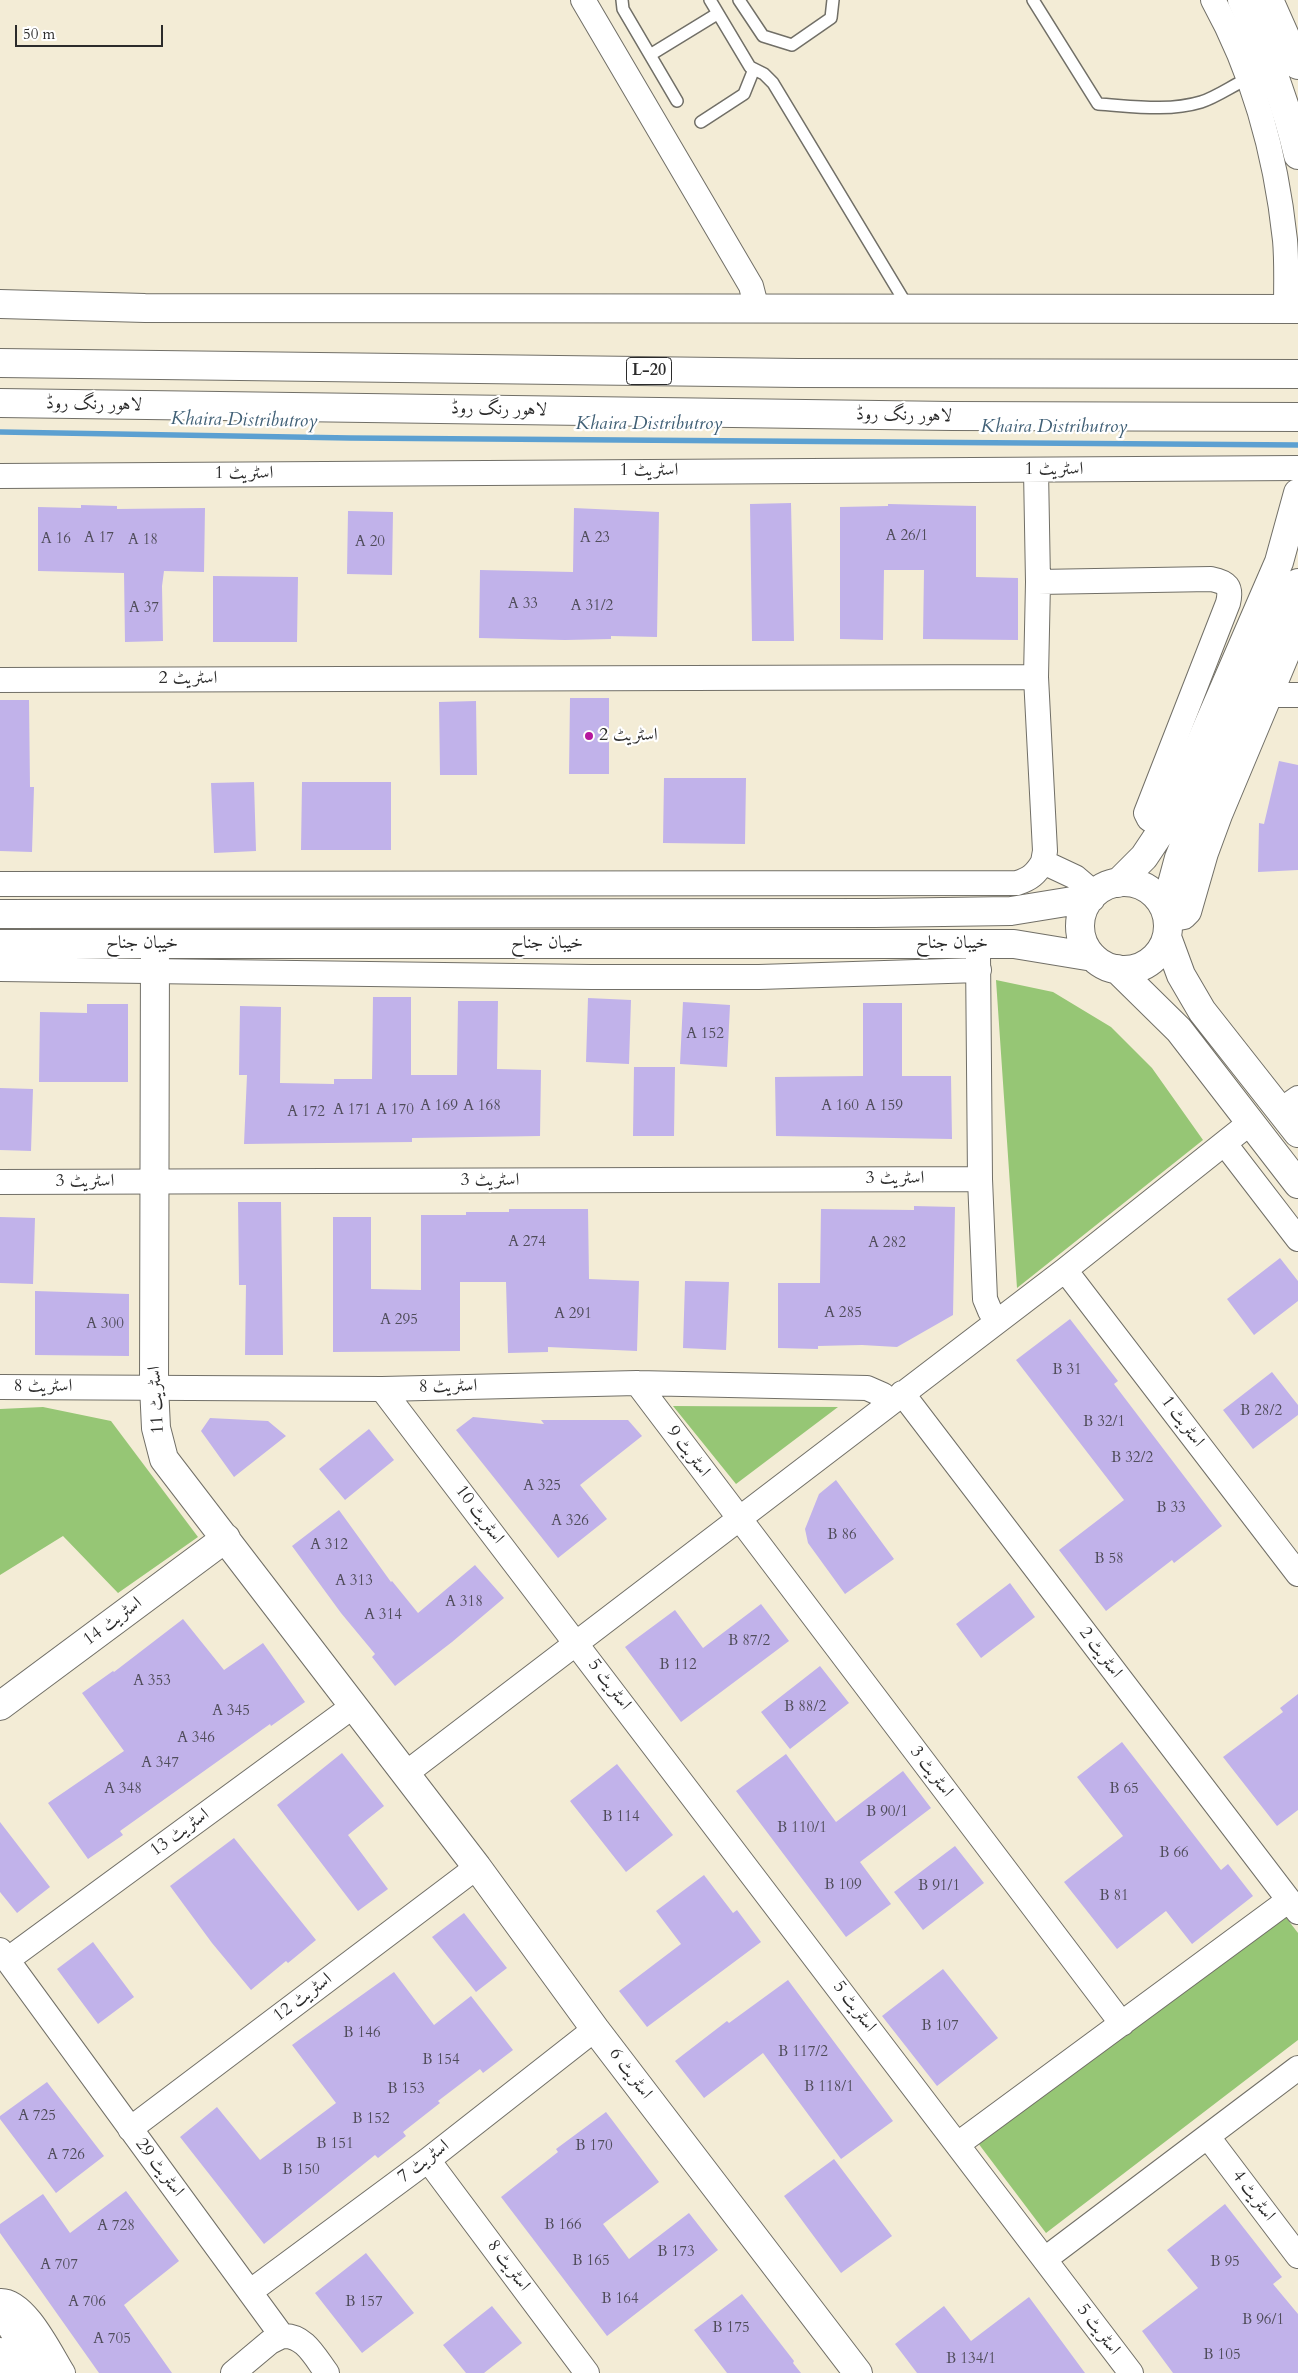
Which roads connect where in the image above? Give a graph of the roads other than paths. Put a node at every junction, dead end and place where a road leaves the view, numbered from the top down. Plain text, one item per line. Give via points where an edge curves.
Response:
1 (583, 0) edge
2 (622, 0) edge
3 (710, 0) edge
4 (739, 0) edge
5 (833, 0) edge
6 (1033, 0) edge
7 (1212, 0) edge
8 (1242, 0) edge
9 (1269, 0) edge
10 (717, 14) junction
11 (650, 55) junction
12 (1298, 65) edge
13 (754, 69) junction
14 (1249, 78) junction
15 (677, 101) dead end
16 (701, 122) dead end
17 (1298, 155) edge
18 (0, 304) edge
19 (757, 309) junction
20 (908, 309) junction
21 (1292, 309) edge
22 (0, 363) edge
23 (1298, 374) edge
24 (0, 402) edge
25 (1298, 417) edge
26 (1298, 468) edge
27 (1036, 470) junction
28 (0, 476) edge
29 (1298, 493) edge
30 (1038, 582) junction
31 (1298, 583) edge
32 (1298, 629) edge
33 (1036, 677) junction
34 (0, 680) edge
35 (1271, 695) junction
36 (1298, 695) edge
37 (1164, 827) junction
38 (1043, 862) junction
39 (0, 884) edge
40 (1101, 892) junction
41 (0, 914) edge
42 (1167, 922) junction
43 (0, 944) edge
44 (155, 944) junction
45 (978, 957) junction
46 (1093, 957) junction
47 (0, 969) edge
48 (1117, 969) junction
49 (155, 972) junction
50 (1289, 1104) edge
51 (1251, 1122) junction
52 (1298, 1133) edge
53 (1225, 1144) junction
54 (980, 1179) junction
55 (0, 1182) edge
56 (156, 1182) junction
57 (1298, 1184) edge
58 (1298, 1239) edge
59 (1066, 1270) junction
60 (997, 1321) junction
61 (638, 1383) junction
62 (154, 1386) junction
63 (0, 1387) edge
64 (382, 1389) junction
65 (896, 1398) junction
66 (739, 1520) junction
67 (226, 1538) junction
68 (1298, 1574) edge
69 (576, 1642) junction
70 (0, 1706) edge
71 (352, 1707) junction
72 (405, 1774) junction
73 (477, 1867) junction
74 (1293, 1906) edge
75 (4, 1955) edge
76 (1122, 2024) junction
77 (595, 2029) junction
78 (1298, 2068) edge
79 (130, 2129) junction
80 (1208, 2137) junction
81 (958, 2144) junction
82 (428, 2160) junction
83 (1298, 2256) edge
84 (1045, 2259) junction
85 (251, 2291) junction
86 (0, 2301) edge
87 (0, 2308) edge
88 (282, 2336) junction
89 (0, 2352) edge
90 (14, 2373) edge
91 (40, 2373) edge
92 (62, 2373) edge
93 (233, 2373) edge
94 (327, 2373) edge
95 (588, 2373) edge
96 (858, 2373) edge
97 (1131, 2373) edge

1 - 19 street via 751,286
2 - 11 lane via 623,9
3 - 10 lane
4 - 5 lane via 763,36 792,46 831,18
6 - 14 lane via 1098,104 1176,108 1203,102
7 - 14 street
8 - 17 main road via 1277,88
9 - 12 main road
10 - 11 lane
10 - 13 lane
11 - 15 lane
13 - 16 lane via 744,94
13 - 20 lane via 773,83
14 - 21 street via 1265,126 1277,181
18 - 19 main road via 145,308
19 - 20 main road
20 - 21 main road
22 - 23 main road, L-20 via 798,373
24 - 25 main road, لاہور رنگ روڈ via 952,416
26 - 27 street, اسٹریٹ 1
27 - 28 street, اسٹریٹ 1
27 - 30 street
29 - 37 main road via 1279,562
30 - 33 street
30 - 37 street via 1212,579 1224,581 1228,586 1231,593 1228,603 1146,813 1149,819
31 - 42 main road via 1179,858
32 - 35 street
33 - 34 street, اسٹریٹ 2
33 - 38 street
35 - 36 street
35 - 42 street via 1220,815 1189,912
37 - 40 main road via 1144,858
38 - 39 street via 1037,872 1017,883
38 - 40 street
40 - 41 main road, خیبان جناح via 1012,911 912,913
40 - 42 main road via 1141,886 1155,896
40 - 46 main road via 1082,917 1080,928
42 - 48 main road via 1160,951 1148,963 1128,970
42 - 50 main road via 1181,975 1202,1011
43 - 44 main road, خیبان جناح
44 - 45 main road, خیبان جناح
44 - 49 main road, اسٹریٹ 11
45 - 46 main road, خیبان جناح via 1028,945
45 - 49 street via 758,977
45 - 54 street
46 - 48 main road
47 - 49 street
48 - 51 main road via 1179,1030
49 - 56 main road, اسٹریٹ 11
50 - 52 main road
51 - 53 street
51 - 57 main road
53 - 58 street
53 - 59 street
54 - 56 street, اسٹریٹ 3
54 - 60 street via 985,1300
55 - 56 street, اسٹریٹ 3
56 - 62 main road, اسٹریٹ 11
59 - 60 street
59 - 68 street, اسٹریٹ 1
60 - 65 street
61 - 64 street, اسٹریٹ 8
61 - 65 street, اسٹریٹ 8 via 866,1388
61 - 66 street, اسٹریٹ 9
62 - 63 street, اسٹریٹ 8
62 - 64 street, اسٹریٹ 8
62 - 67 main road, اسٹریٹ 11 via 156,1428 164,1459
64 - 69 street, اسٹریٹ 10
65 - 66 street
65 - 74 street, اسٹریٹ 2
66 - 69 street
66 - 76 street, اسٹریٹ 3
67 - 70 main road, اسٹریٹ 14
67 - 71 main road, اسٹریٹ 11
69 - 72 street
69 - 81 street, اسٹریٹ 5
71 - 72 main road, اسٹریٹ 11
71 - 75 street, اسٹریٹ 13
72 - 73 main road, اسٹریٹ 6
73 - 77 main road, اسٹریٹ 6
73 - 79 street, اسٹریٹ 12
74 - 76 street
75 - 79 street, اسٹریٹ 29
76 - 81 street
77 - 82 street, اسٹریٹ 7
77 - 96 main road, اسٹریٹ 6
78 - 80 street
79 - 85 street, اسٹریٹ 29
80 - 83 street, اسٹریٹ 4
80 - 84 street
81 - 84 street, اسٹریٹ 5
82 - 85 street, اسٹریٹ 7
82 - 95 street, اسٹریٹ 8
84 - 97 street, اسٹریٹ 5
85 - 88 street, اسٹریٹ 29
86 - 92 street via 15,2306 27,2316
87 - 91 main road
88 - 93 street
88 - 94 street via 295,2337 303,2342
89 - 90 main road

